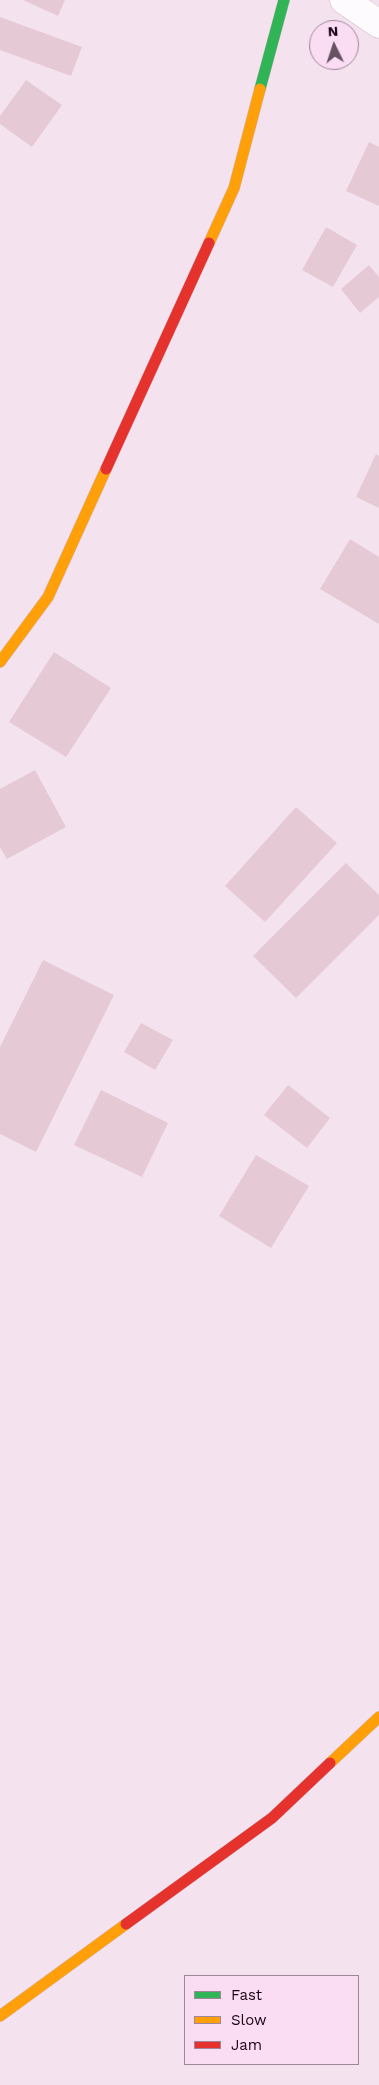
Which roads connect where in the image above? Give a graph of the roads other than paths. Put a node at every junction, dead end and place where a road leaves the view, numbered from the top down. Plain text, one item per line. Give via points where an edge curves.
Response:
1 (284, 0) edge
2 (344, 0) edge
3 (379, 24) edge
4 (0, 662) edge
5 (379, 1717) edge
6 (0, 2016) edge

1 - 4 street via 234,188 48,597
2 - 3 street
5 - 6 street via 272,1818

